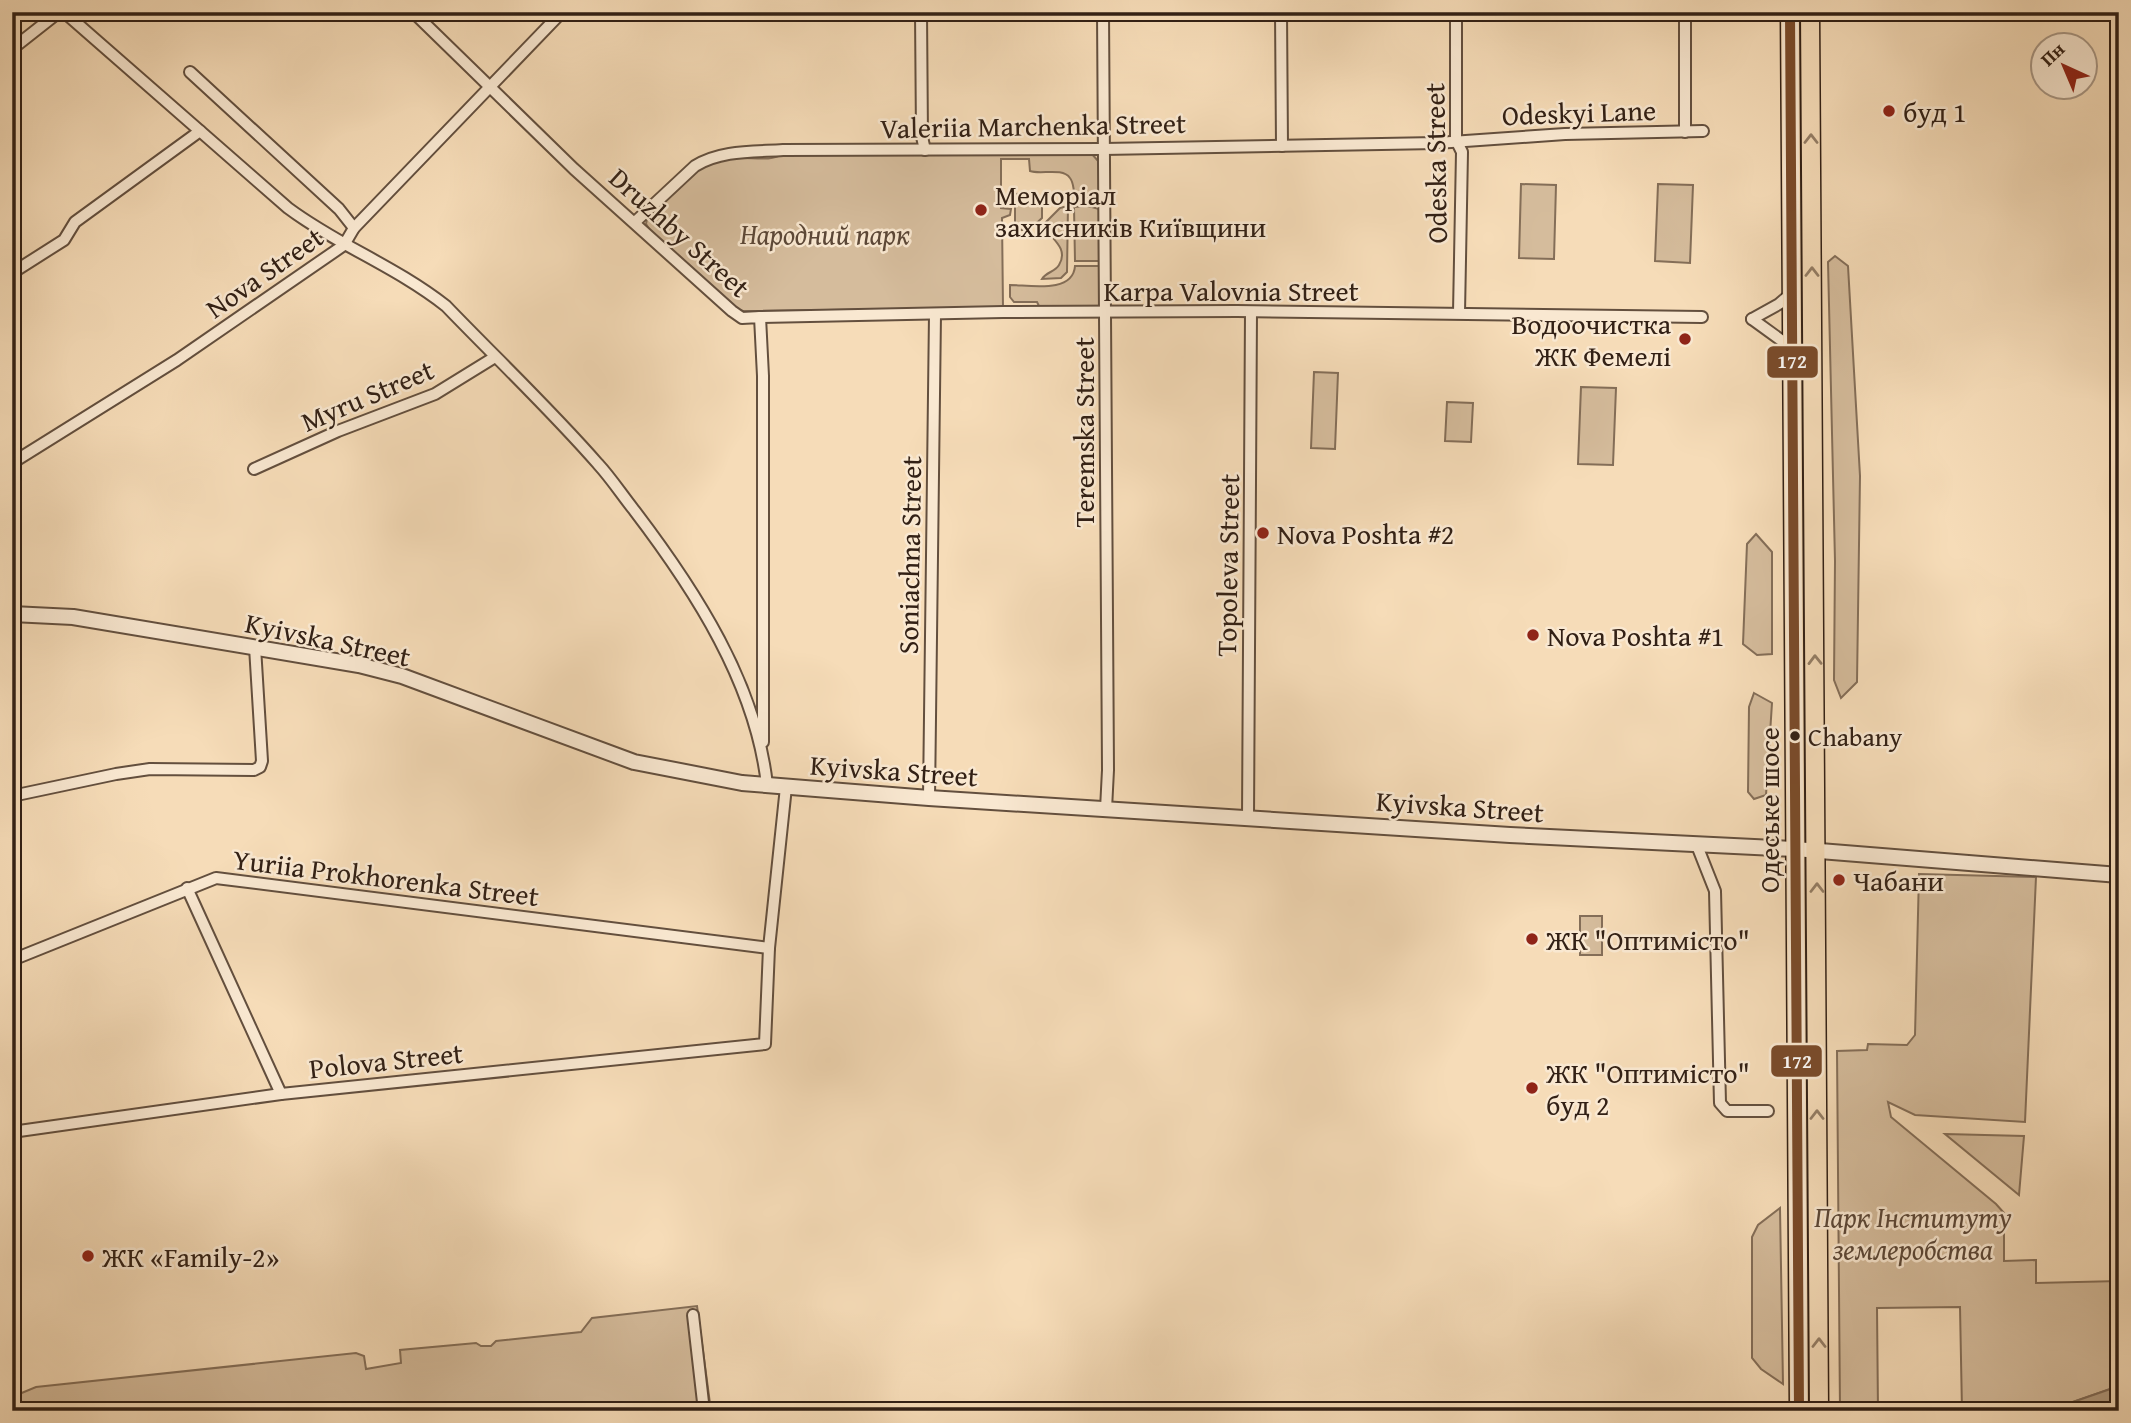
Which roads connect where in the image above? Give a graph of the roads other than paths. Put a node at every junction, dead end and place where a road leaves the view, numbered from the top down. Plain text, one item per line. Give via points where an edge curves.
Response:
1 (62, 12) edge
2 (413, 12) edge
3 (562, 12) edge
4 (921, 12) edge
5 (1103, 12) edge
6 (1281, 12) edge
7 (1456, 12) edge
8 (1685, 12) edge
9 (1790, 12) edge
10 (1810, 12) edge
11 (12, 49) edge
12 (190, 72) dead end
13 (490, 88) junction
14 (200, 131) junction
15 (1703, 131) dead end
16 (1685, 132) junction
17 (1456, 140) junction
18 (1282, 146) junction
19 (1104, 149) junction
20 (925, 150) junction
21 (635, 222) junction
22 (354, 228) junction
23 (344, 245) junction
24 (12, 273) edge
25 (1793, 292) junction
26 (1251, 312) junction
27 (1105, 313) junction
28 (1459, 313) junction
29 (935, 314) junction
30 (760, 317) junction
31 (1702, 317) dead end
32 (1792, 348) junction
33 (495, 357) junction
34 (12, 463) edge
35 (254, 468) dead end
36 (12, 614) edge
37 (255, 647) junction
38 (763, 752) junction
39 (767, 785) junction
40 (786, 787) junction
41 (12, 796) edge
42 (929, 798) junction
43 (1106, 809) junction
44 (1248, 818) junction
45 (1696, 843) junction
46 (1795, 849) junction
47 (1816, 850) junction
48 (2119, 875) edge
49 (187, 888) junction
50 (769, 948) junction
51 (12, 960) edge
52 (281, 1094) junction
53 (1768, 1111) dead end
54 (12, 1132) edge
55 (693, 1315) dead end
56 (704, 1411) edge
57 (1799, 1411) edge
58 (1819, 1411) edge

1 - 11 street
1 - 14 street
2 - 13 street, Druzhby Street
3 - 13 street, Nova Street
4 - 20 street
5 - 19 street, Teremska Street
6 - 18 street
7 - 17 street, Odeska Street
8 - 16 street
9 - 25 highway, Одеське шосе
47 -> 10 highway, Одеське шосе
12 - 22 street via 340,209
13 - 21 street, Druzhby Street
13 - 22 street, Nova Street
14 - 23 street via 288,208
14 - 24 street via 75,222 64,240
15 - 16 street, Odeskyi Lane
16 - 17 street, Odeskyi Lane
17 - 18 street, Valeriia Marchenka Street
17 - 28 street, Odeska Street via 1462,152
18 - 19 street, Valeriia Marchenka Street
19 - 20 street, Valeriia Marchenka Street
19 - 27 street, Teremska Street
20 - 21 street, Valeriia Marchenka Street via 783,150 720,156 695,166
21 - 30 street, Druzhby Street via 732,311 742,318
22 - 23 street, Nova Street
23 - 33 street via 420,286
23 - 34 street, Nova Street via 177,360
25 - 32 highway, Одеське шосе
25 - 32 street via 1752,319
26 - 27 street, Karpa Valovnia Street
26 - 28 street, Karpa Valovnia Street
26 - 44 street, Topoleva Street
27 - 29 street, Karpa Valovnia Street
27 - 43 street, Teremska Street
28 - 31 street, Karpa Valovnia Street
29 - 30 street, Karpa Valovnia Street
29 - 42 street, Soniachna Street
30 - 38 street, Druzhby Street
32 - 46 highway, Одеське шосе
33 - 35 street, Myru Street via 435,394
33 - 38 street via 599,465 655,538 736,674
36 - 37 street, Kyivska Street via 74,617
37 - 39 street, Kyivska Street via 402,676 634,762
37 - 41 street via 260,767 150,769
38 - 39 street
39 - 40 street, Kyivska Street
40 - 42 street, Kyivska Street
40 - 50 street
42 - 43 street, Kyivska Street
43 - 44 street, Kyivska Street
44 - 45 street, Kyivska Street
45 - 46 street, Kyivska Street
45 - 53 street via 1715,891 1720,1103 1727,1111
46 - 47 street, Kyivska Street
46 - 57 highway, Одеське шосе
47 - 48 street, Kyivska Street
58 -> 47 highway, Одеське шосе
49 - 50 street, Yuriia Prokhorenka Street via 216,878
49 - 51 street, Yuriia Prokhorenka Street
49 - 52 street
50 - 52 street, Polova Street via 765,1044
52 - 54 street, Polova Street
55 - 56 street

